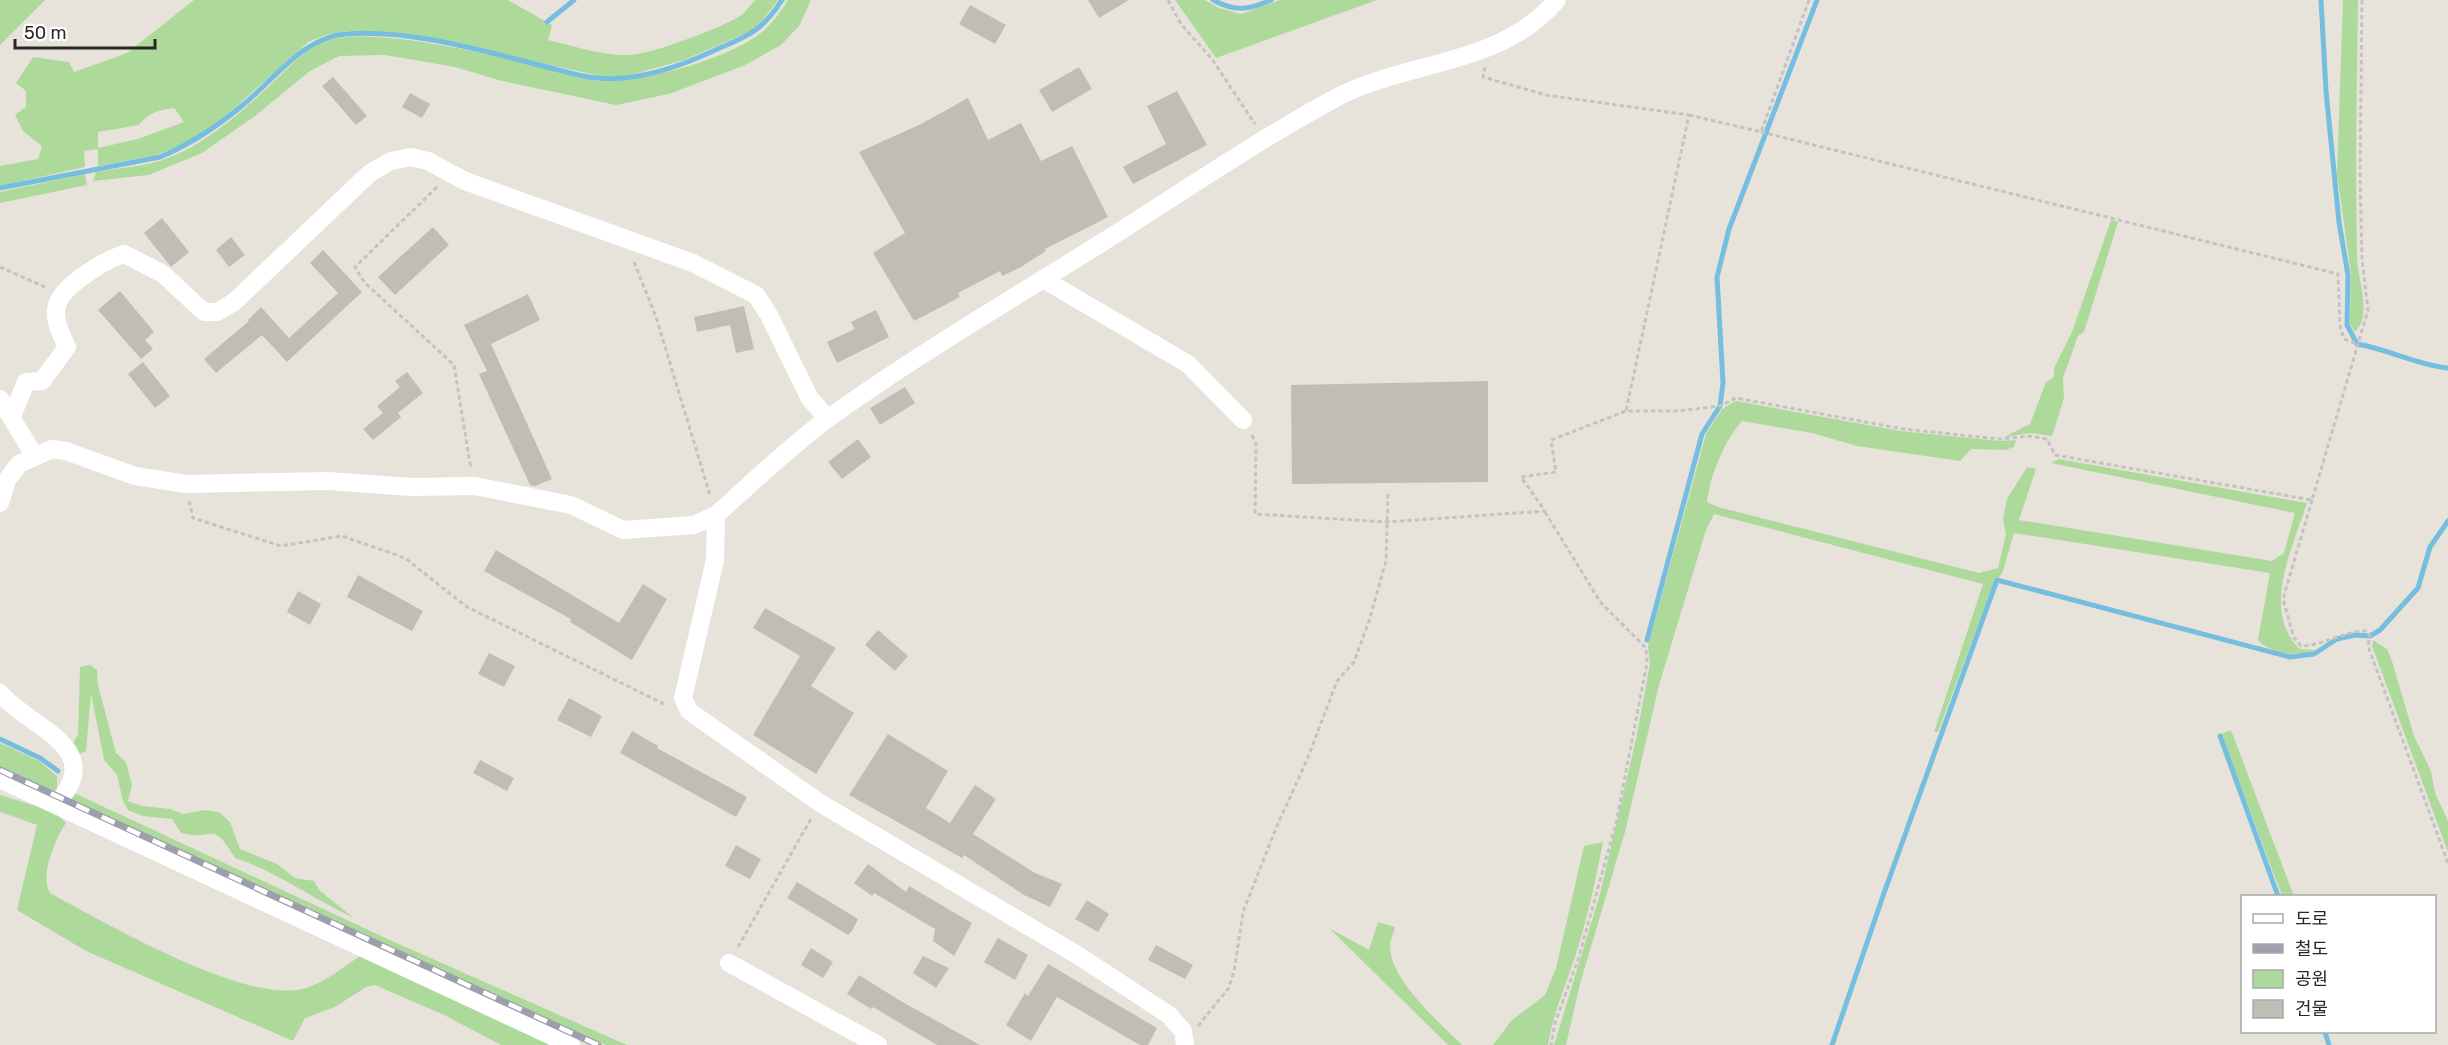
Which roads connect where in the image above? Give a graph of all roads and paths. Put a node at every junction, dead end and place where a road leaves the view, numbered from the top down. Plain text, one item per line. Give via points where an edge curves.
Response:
1 (1168, 0) edge
2 (1557, 0) edge
3 (1809, 0) edge
4 (2362, 0) edge
5 (1487, 50) junction
6 (1689, 115) junction
7 (1761, 132) junction
8 (1264, 138) junction
9 (451, 173) junction
10 (625, 238) junction
11 (0, 267) edge
12 (1043, 279) junction
13 (67, 289) junction
14 (2357, 344) junction
15 (0, 399) edge
16 (1626, 411) junction
17 (12, 416) junction
18 (828, 418) junction
19 (1243, 420) joint
20 (34, 455) junction
21 (186, 484) junction
22 (474, 486) junction
23 (1388, 490) dead end
24 (2312, 500) junction
25 (0, 503) edge
26 (1545, 511) junction
27 (716, 515) junction
28 (1387, 522) junction
29 (0, 693) edge
30 (689, 711) junction
31 (0, 779) edge
32 (0, 786) edge
33 (820, 803) junction
34 (57, 804) junction
35 (2448, 863) edge
36 (729, 963) joint
37 (1184, 1038) edge
38 (571, 1045) edge
39 (878, 1045) edge
40 (1551, 1045) edge

1 - 8 path via 1181,24 1212,59
2 - 5 street via 1518,34
3 - 7 path
4 - 14 path via 2360,172 2362,259 2368,310
5 - 6 path via 1483,77 1546,95
5 - 8 street via 1364,86
6 - 7 path
6 - 16 path
7 - 14 path via 2338,273 2340,326 2344,339
8 - 12 street
9 - 10 street
9 - 13 street via 411,157 391,160 234,302 217,312 204,312 163,273 124,254 108,259
9 - 22 path via 355,267 364,282 454,365
10 - 18 street via 693,263 756,295 810,399
10 - 27 path via 656,317
11 - 13 path via 50,289
12 - 18 street
12 - 19 street via 1188,364
13 - 17 street via 57,305 57,320 67,347 42,381 26,382
14 - 24 path
15 - 17 street
16 - 24 path via 1678,411 1720,406 1736,398 1903,429 2000,440 2047,438 2055,455
16 - 26 path via 1551,440 1556,471 1521,477
17 - 20 street
18 - 27 street
19 - 28 path via 1256,444 1255,514
20 - 21 street via 52,449 66,451 135,477
20 - 25 street via 7,480
21 - 22 street via 328,481 411,487
21 - 30 path via 193,518 281,546 342,536 405,558 467,607 660,704
22 - 27 street via 571,506 623,530 694,525
23 - 28 path
24 - 35 path via 2283,598 2294,638 2301,646 2315,645 2352,631 2367,631 2368,646
26 - 28 path
26 - 40 path via 1601,603 1646,648 1647,663 1616,823
27 - 30 street via 715,560 683,698
28 - 37 path via 1386,561 1369,621 1354,662 1337,681 1243,912 1228,989
29 - 34 street via 69,750 74,762 72,779
30 - 33 street
31 - 34 street
32 - 34 street
33 - 36 path
33 - 37 street via 1079,956 1169,1015
34 - 38 street
36 - 39 street

